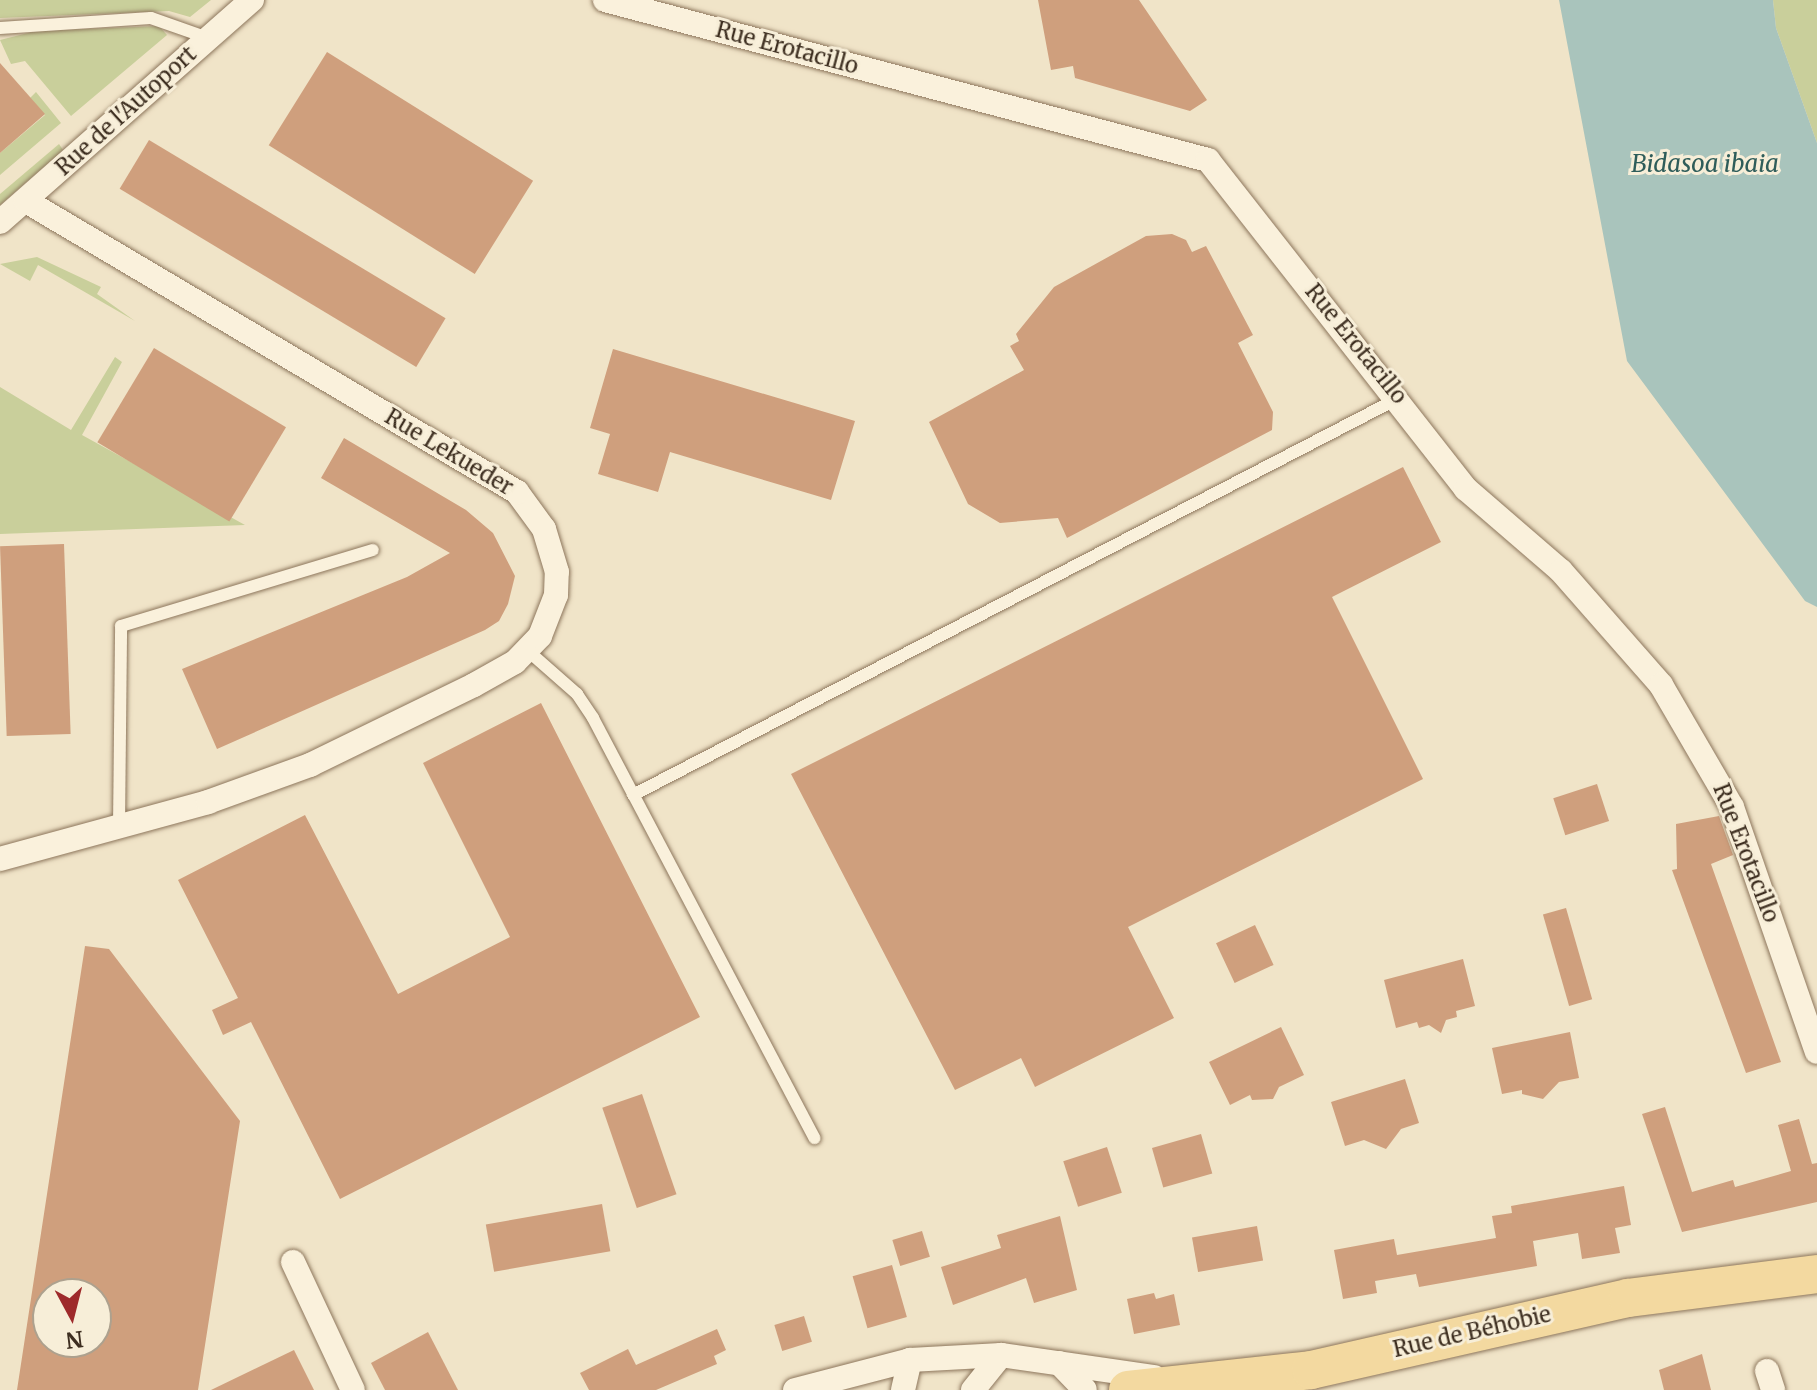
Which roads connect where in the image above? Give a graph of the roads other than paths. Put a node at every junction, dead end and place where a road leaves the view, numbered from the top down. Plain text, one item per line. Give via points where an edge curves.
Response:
1 (252, 0) edge
2 (605, 0) edge
3 (0, 28) edge
4 (208, 38) junction
5 (26, 201) junction
6 (0, 222) edge
7 (1399, 398) junction
8 (373, 550) dead end
9 (527, 650) junction
10 (633, 795) junction
11 (119, 830) junction
12 (0, 859) edge
13 (1807, 985) edge
14 (1817, 1052) edge
15 (814, 1138) dead end
16 (293, 1262) dead end
17 (1817, 1274) edge
18 (1001, 1355) junction
19 (910, 1360) junction
20 (1059, 1363) junction
21 (1208, 1384) junction
22 (353, 1390) edge
23 (795, 1390) edge
24 (903, 1390) edge
25 (973, 1390) edge
26 (1085, 1390) edge
27 (1128, 1390) edge

1 - 4 street, Rue de l'Autoport
2 - 7 street, Rue Erotacillo via 1208,160
3 - 4 lane via 151,18
4 - 5 street, Rue de l'Autoport
5 - 6 street, Rue de l'Autoport
5 - 9 street, Rue Lekueder via 517,492 544,529 557,572 549,619
7 - 10 lane
7 - 13 street, Rue Erotacillo via 1466,489 1561,571 1661,685 1726,794
8 - 11 lane via 121,626
9 - 10 lane via 577,694
9 - 11 street, Rue Lekueder via 474,685 310,765
10 - 15 lane
11 - 12 street, Rue Lekueder
13 - 14 street, Rue Erotacillo
16 - 22 street
17 - 21 main road, Rue de Béhobie via 1628,1298 1311,1370
18 - 19 street
18 - 20 street
18 - 25 street
19 - 23 street
19 - 24 street
20 - 21 street
20 - 26 street
21 - 27 main road, Rue de Béhobie

